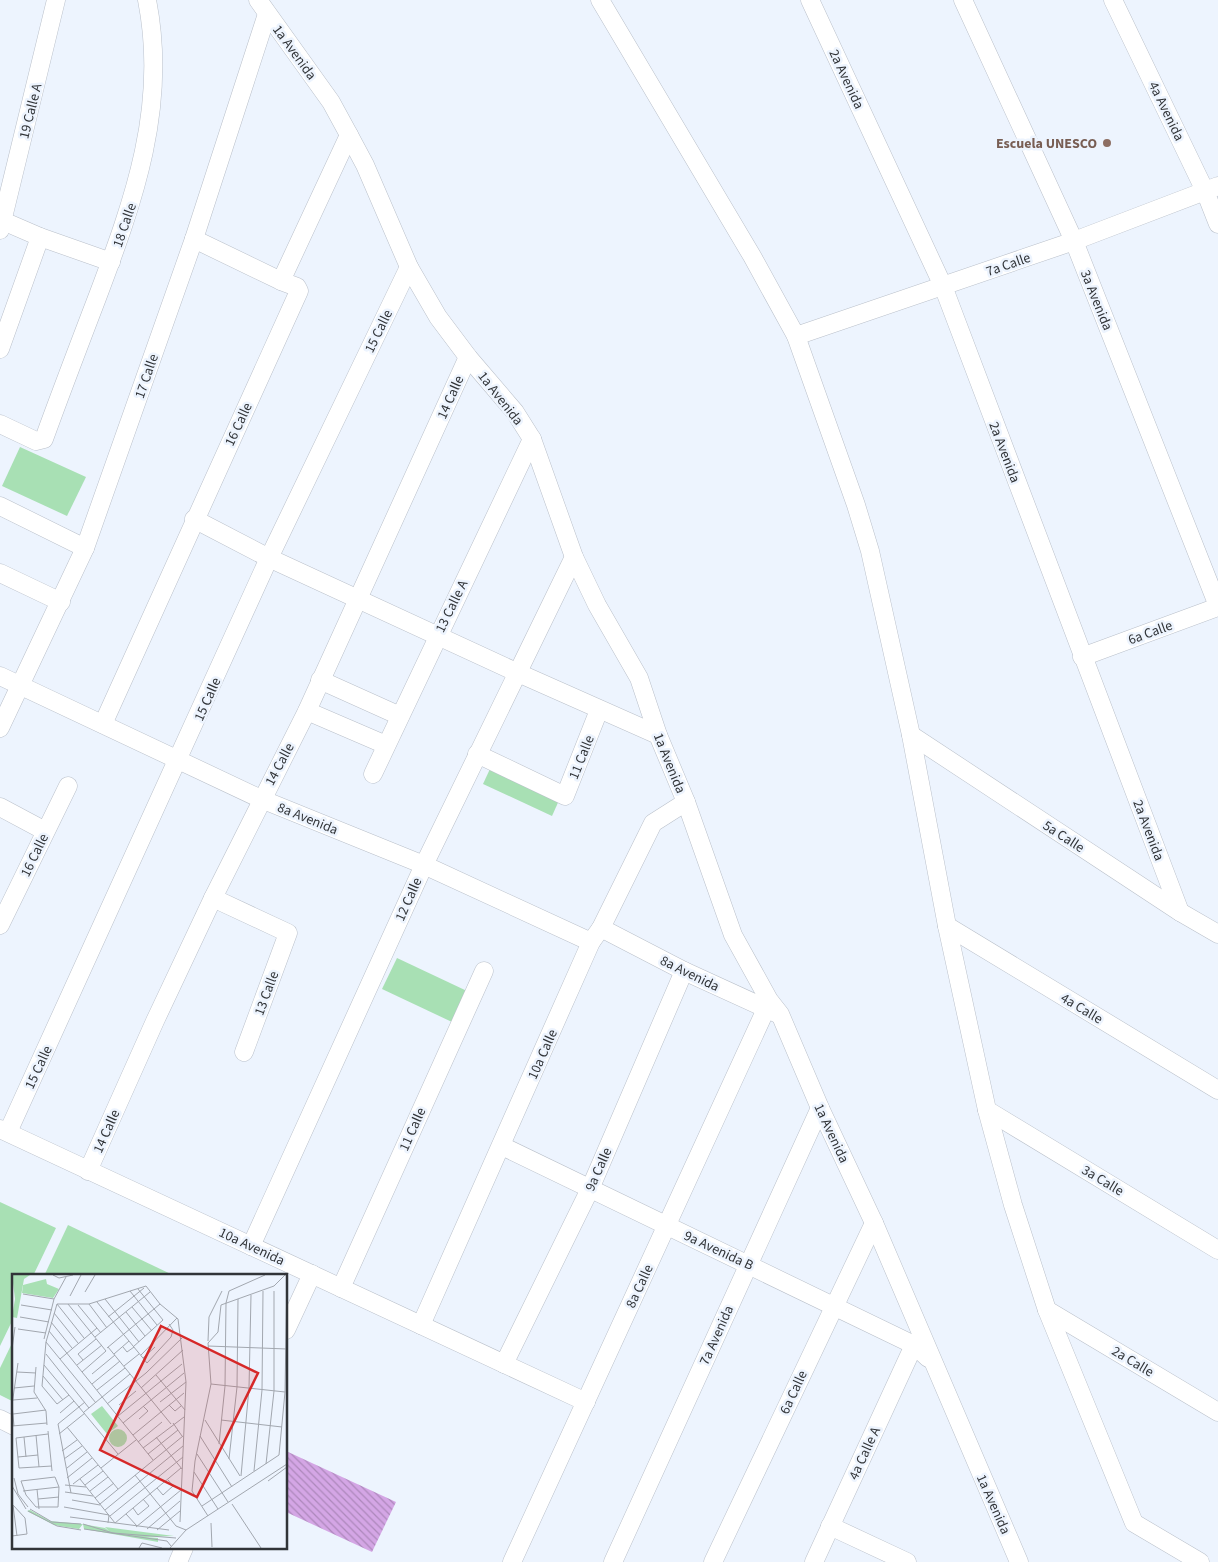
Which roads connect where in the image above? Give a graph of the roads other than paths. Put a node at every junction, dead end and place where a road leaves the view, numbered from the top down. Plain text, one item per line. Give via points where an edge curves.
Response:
1 (56, 0) edge
2 (147, 0) edge
3 (600, 0) edge
4 (810, 0) edge
5 (963, 0) edge
6 (1113, 0) edge
7 (263, 7) edge
8 (349, 135) junction
9 (1212, 188) edge
10 (1218, 224) edge
11 (2, 225) edge
12 (40, 237) junction
13 (194, 240) junction
14 (1074, 241) junction
15 (111, 262) junction
16 (409, 266) junction
17 (281, 281) junction
18 (943, 286) junction
19 (796, 336) junction
20 (0, 350) edge
21 (468, 357) junction
22 (0, 424) edge
23 (532, 439) junction
24 (0, 506) edge
25 (194, 519) junction
26 (85, 548) junction
27 (574, 557) junction
28 (269, 558) junction
29 (0, 573) edge
30 (359, 599) junction
31 (61, 602) junction
32 (1218, 607) edge
33 (437, 636) junction
34 (1082, 657) junction
35 (516, 672) junction
36 (0, 676) edge
37 (320, 680) junction
38 (22, 686) junction
39 (599, 710) junction
40 (307, 711) junction
41 (400, 716) junction
42 (103, 724) junction
43 (0, 728) edge
44 (658, 735) junction
45 (911, 735) junction
46 (386, 745) junction
47 (477, 754) junction
48 (179, 759) junction
49 (373, 774) dead end
50 (68, 786) dead end
51 (261, 799) junction
52 (686, 802) junction
53 (0, 806) edge
54 (46, 831) junction
55 (424, 865) junction
56 (213, 898) junction
57 (1180, 912) junction
58 (0, 925) edge
59 (947, 926) junction
60 (1218, 934) edge
61 (596, 935) junction
62 (484, 971) dead end
63 (684, 971) junction
64 (773, 1012) junction
65 (244, 1052) dead end
66 (1218, 1090) edge
67 (820, 1108) junction
68 (987, 1110) junction
69 (4, 1130) edge
70 (502, 1146) junction
71 (88, 1170) junction
72 (590, 1189) junction
73 (874, 1223) junction
74 (666, 1226) junction
75 (252, 1246) junction
76 (1218, 1250) edge
77 (748, 1264) junction
78 (312, 1274) junction
79 (340, 1288) junction
80 (834, 1305) junction
81 (1047, 1310) junction
82 (421, 1325) junction
83 (288, 1326) edge
84 (914, 1344) junction
85 (932, 1362) junction
86 (504, 1364) junction
87 (586, 1402) junction
88 (1218, 1412) edge
89 (0, 1419) edge
90 (12, 1425) edge
91 (830, 1526) junction
92 (183, 1550) edge
93 (1018, 1561) edge
94 (178, 1562) edge
95 (512, 1562) edge
96 (613, 1562) edge
97 (713, 1562) edge
98 (814, 1562) edge
99 (907, 1562) edge
100 (1200, 1562) edge

1 - 11 street, 19 Calle A
2 - 15 street, 18 Calle via 154,61 148,136 136,191
3 - 19 street
4 - 18 street, 2a Avenida
5 - 14 street, 3a Avenida
6 - 9 street, 4a Avenida
7 - 8 street, 1a Avenida via 326,95
7 - 13 street, 17 Calle
8 - 16 street, 1a Avenida
8 - 17 street
9 - 10 street, 4a Avenida
9 - 14 street, 7a Calle
11 - 12 street
12 - 15 street
12 - 20 street
13 - 17 street
13 - 26 street, 17 Calle
14 - 18 street, 7a Calle
14 - 32 street, 3a Avenida
15 - 22 street, 18 Calle via 44,439 36,441
16 - 21 street, 1a Avenida via 438,317
16 - 28 street, 15 Calle
17 - 25 street, 16 Calle via 297,287 299,292
18 - 19 street, 7a Calle
18 - 34 street, 2a Avenida
19 - 45 street via 870,551
21 - 23 street, 1a Avenida via 515,412
21 - 30 street, 14 Calle
23 - 27 street, 1a Avenida
23 - 33 street, 13 Calle A
24 - 26 street
25 - 28 street
25 - 42 street, 16 Calle
26 - 31 street, 17 Calle
27 - 35 street, 12 Calle
27 - 44 street, 1a Avenida via 639,678
28 - 30 street
28 - 48 street, 15 Calle
29 - 31 street
30 - 33 street
30 - 37 street, 14 Calle
31 - 38 street, 17 Calle
32 - 34 street, 6a Calle
33 - 35 street
33 - 41 street, 13 Calle A
34 - 57 street, 2a Avenida
35 - 39 street
35 - 47 street, 12 Calle
36 - 38 street, 8a Avenida
37 - 40 street, 14 Calle
37 - 41 street
38 - 42 street, 8a Avenida
38 - 43 street, 17 Calle
39 - 44 street
39 - 47 street, 11 Calle via 565,796
40 - 46 street
40 - 51 street, 14 Calle
41 - 46 street, 13 Calle A
42 - 48 street, 8a Avenida
44 - 52 street, 1a Avenida
45 - 57 street, 5a Calle
45 - 59 street
46 - 49 street, 13 Calle A
47 - 55 street, 12 Calle
48 - 51 street, 8a Avenida
48 - 69 street, 15 Calle
50 - 54 street, 16 Calle
51 - 55 street, 8a Avenida
51 - 56 street, 14 Calle
52 - 61 street, 10a Calle via 652,823
52 - 64 street, 1a Avenida via 733,935
53 - 54 street
54 - 58 street, 16 Calle
55 - 61 street, 8a Avenida
55 - 75 street, 12 Calle
56 - 65 street, 13 Calle via 288,933
56 - 71 street, 14 Calle
57 - 60 street, 5a Calle
59 - 66 street, 4a Calle
59 - 68 street
61 - 63 street, 8a Avenida
61 - 70 street, 10a Calle
62 - 79 street, 11 Calle
63 - 64 street, 8a Avenida
63 - 72 street, 9a Calle
64 - 67 street, 1a Avenida
64 - 74 street, 8a Calle
67 - 73 street, 1a Avenida
67 - 77 street, 7a Avenida
68 - 76 street, 3a Calle
68 - 81 street via 1013,1206
69 - 71 street, 10a Avenida
70 - 72 street, 9a Avenida B
70 - 82 street, 10a Calle
71 - 75 street, 10a Avenida
72 - 74 street, 9a Avenida B
72 - 86 street, 9a Calle
73 - 80 street, 6a Calle
73 - 85 street, 1a Avenida
74 - 77 street, 9a Avenida B
74 - 87 street, 8a Calle
75 - 78 street, 10a Avenida
77 - 80 street, 9a Avenida B
77 - 96 street, 7a Avenida
78 - 79 street, 10a Avenida
78 - 83 street
79 - 82 street, 10a Avenida
80 - 84 street, 9a Avenida B
80 - 97 street, 6a Calle
81 - 88 street, 2a Calle
81 - 100 street via 1134,1523
82 - 86 street, 10a Avenida
84 - 85 street, 9a Avenida B
84 - 91 street, 4a Calle A
85 - 93 street, 1a Avenida
86 - 87 street, 10a Avenida
87 - 95 street, 8a Calle
89 - 90 street
91 - 98 street, 4a Calle A
91 - 99 street
92 - 94 street

